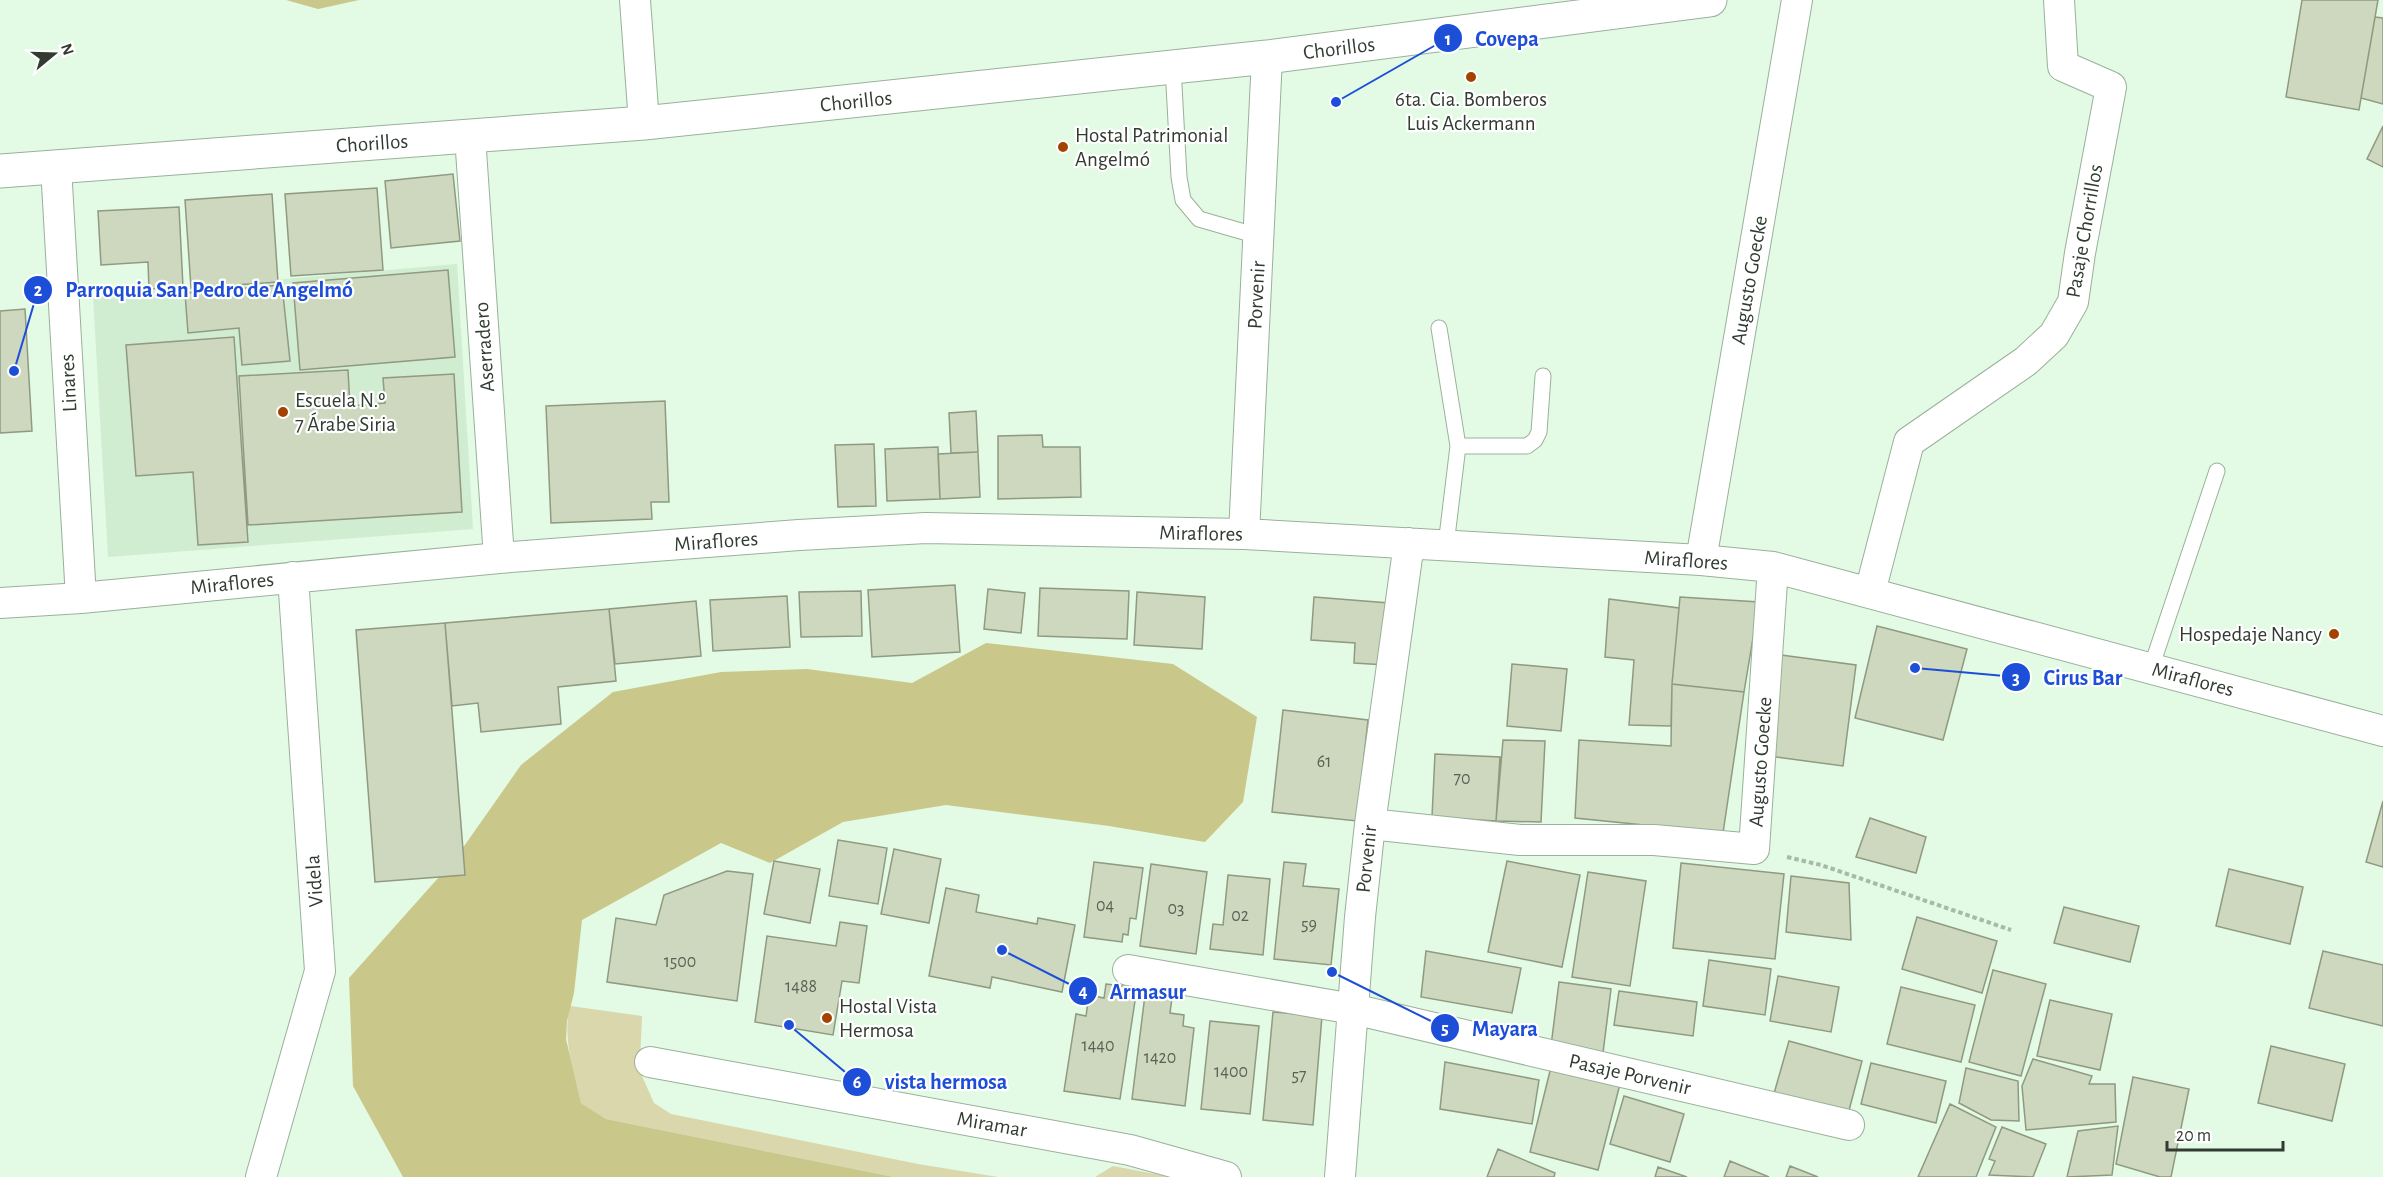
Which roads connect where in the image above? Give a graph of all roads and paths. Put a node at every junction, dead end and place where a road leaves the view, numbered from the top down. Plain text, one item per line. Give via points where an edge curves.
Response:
1 (635, 0) edge
2 (1797, 0) edge
3 (2059, 0) edge
4 (1701, 1) edge
5 (1267, 57) junction
6 (1173, 67) junction
7 (644, 123) junction
8 (470, 136) junction
9 (56, 167) junction
10 (0, 171) edge
11 (1258, 236) junction
12 (1439, 328) dead end
13 (1544, 376) dead end
14 (1458, 446) junction
15 (2217, 471) dead end
16 (1244, 534) junction
17 (1409, 543) junction
18 (1446, 545) junction
19 (499, 558) junction
20 (1701, 560) junction
21 (1773, 567) junction
22 (293, 577) junction
23 (1870, 592) junction
24 (81, 598) junction
25 (0, 603) edge
26 (2151, 668) junction
27 (2383, 731) edge
28 (1370, 824) junction
29 (1821, 866) dead end
30 (2011, 930) dead end
31 (1128, 970) dead end
32 (1353, 1009) junction
33 (650, 1062) dead end
34 (1849, 1125) dead end
35 (261, 1177) edge
36 (1226, 1177) edge
37 (1340, 1177) edge

1 - 7 street
2 - 20 street, Augusto Goecke
3 - 23 street, Pasaje Chorrillos via 2063,66 2111,87 2073,302 2054,335 2026,361 1909,442
4 - 5 street, Chorillos
5 - 6 street, Chorillos
5 - 11 street, Porvenir
6 - 7 street, Chorillos
6 - 11 lane via 1183,200 1199,219
7 - 8 street, Chorillos
8 - 9 street, Chorillos
8 - 19 street, Aserradero
9 - 10 street, Chorillos
9 - 24 street, Linares
11 - 16 street, Porvenir
12 - 14 lane
13 - 14 lane via 1535,440 1527,446
14 - 18 lane
15 - 26 lane
16 - 17 street, Miraflores
16 - 19 street, Miraflores via 926,528
17 - 18 street, Miraflores
17 - 28 street, Porvenir
18 - 20 street, Miraflores
19 - 22 street, Miraflores
20 - 21 street, Miraflores
21 - 23 street, Miraflores
21 - 28 street, Augusto Goecke via 1754,849 1654,840 1520,840
22 - 24 street, Miraflores
22 - 35 street, Videla via 320,971
23 - 26 street, Miraflores
24 - 25 street, Miraflores
26 - 27 street, Miraflores
28 - 32 street, Porvenir
29 - 30 path
31 - 32 street, Pasaje Porvenir
32 - 34 street, Pasaje Porvenir
32 - 37 street, Porvenir
33 - 36 street, Miramar via 1130,1150

